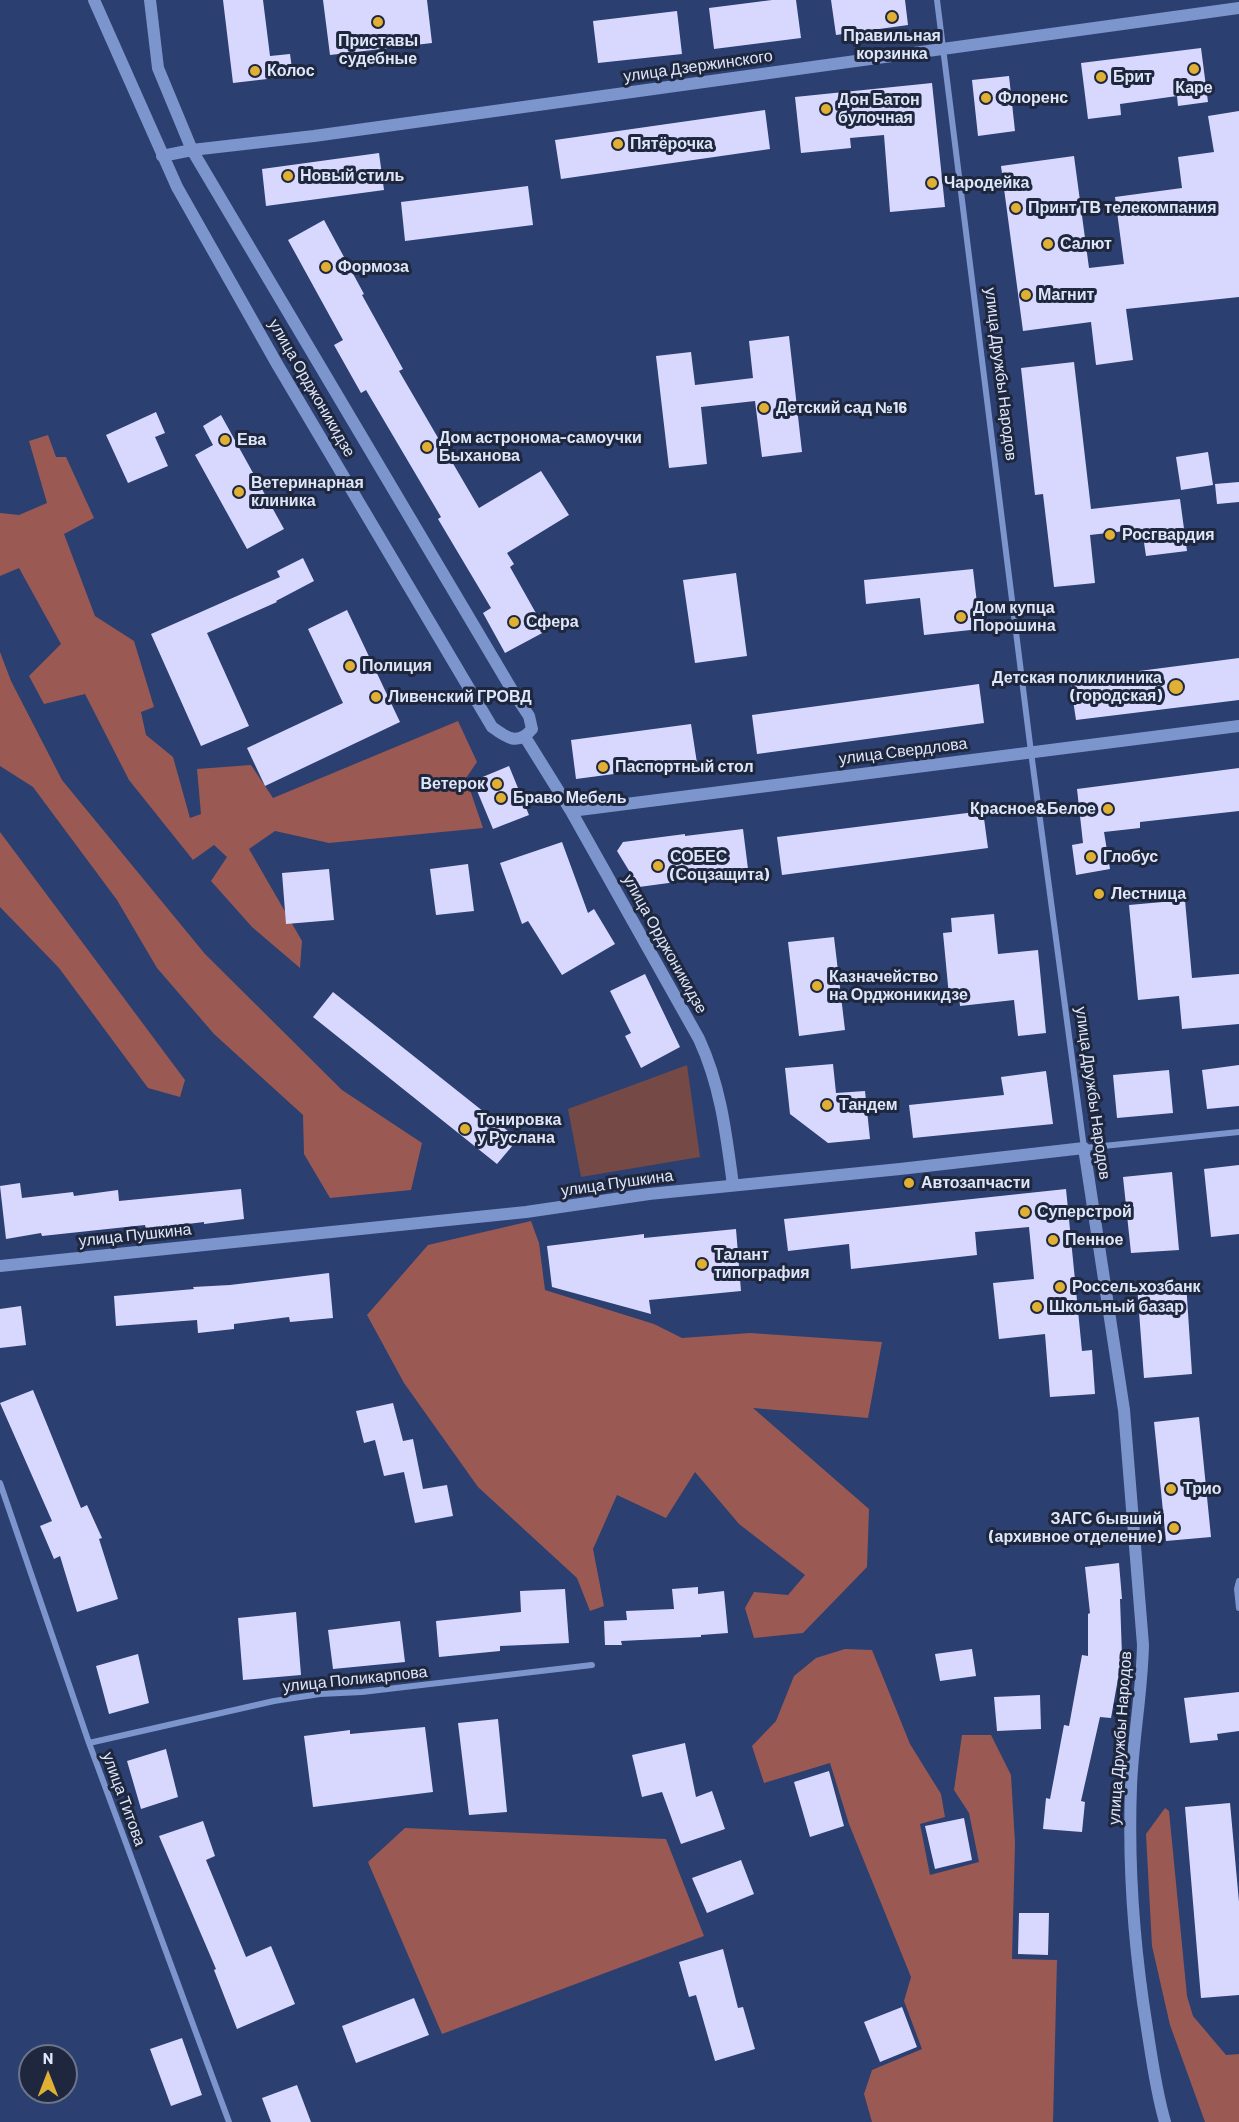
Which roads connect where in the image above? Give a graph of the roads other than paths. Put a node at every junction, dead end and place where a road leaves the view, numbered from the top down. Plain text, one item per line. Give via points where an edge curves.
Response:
1 (94, 0) edge
2 (150, 0) edge
3 (937, 0) edge
4 (1239, 8) edge
5 (944, 49) junction
6 (192, 150) junction
7 (162, 156) junction
8 (1239, 726) edge
9 (525, 737) junction
10 (1031, 752) junction
11 (571, 811) junction
12 (1239, 1132) edge
13 (1083, 1148) junction
14 (733, 1185) junction
15 (0, 1266) edge
16 (0, 1483) edge
17 (1239, 1581) edge
18 (1239, 1608) edge
19 (592, 1665) dead end
20 (89, 1743) junction
21 (228, 2122) edge
22 (1166, 2122) edge

1 - 7 street, улица Орджоникидзе
2 - 6 street via 159,68
3 - 5 street, улица Дружбы Народов
4 - 5 street, улица Дзержинского
5 - 6 street, улица Дзержинского
5 - 10 street, улица Дружбы Народов
6 - 7 street, улица Дзержинского
6 - 9 street, улица Орджоникидзе via 529,716 532,729
7 - 9 street, улица Орджоникидзе via 277,364 492,727 504,736
8 - 10 street, улица Свердлова
9 - 11 street, улица Орджоникидзе
10 - 11 street, улица Свердлова
10 - 13 street, улица Дружбы Народов
11 - 14 street, улица Орджоникидзе via 687,1014 709,1062 722,1105
12 - 13 street, улица Пушкина
13 - 14 street, улица Пушкина
13 - 22 street, улица Дружбы Народов via 1124,1410 1143,1645 1131,1784 1132,1908 1155,2083
14 - 15 street, улица Пушкина via 526,1212
16 - 20 street, улица Титова
17 - 18 street
19 - 20 street, улица Поликарпова via 274,1701
20 - 21 street, улица Титова

